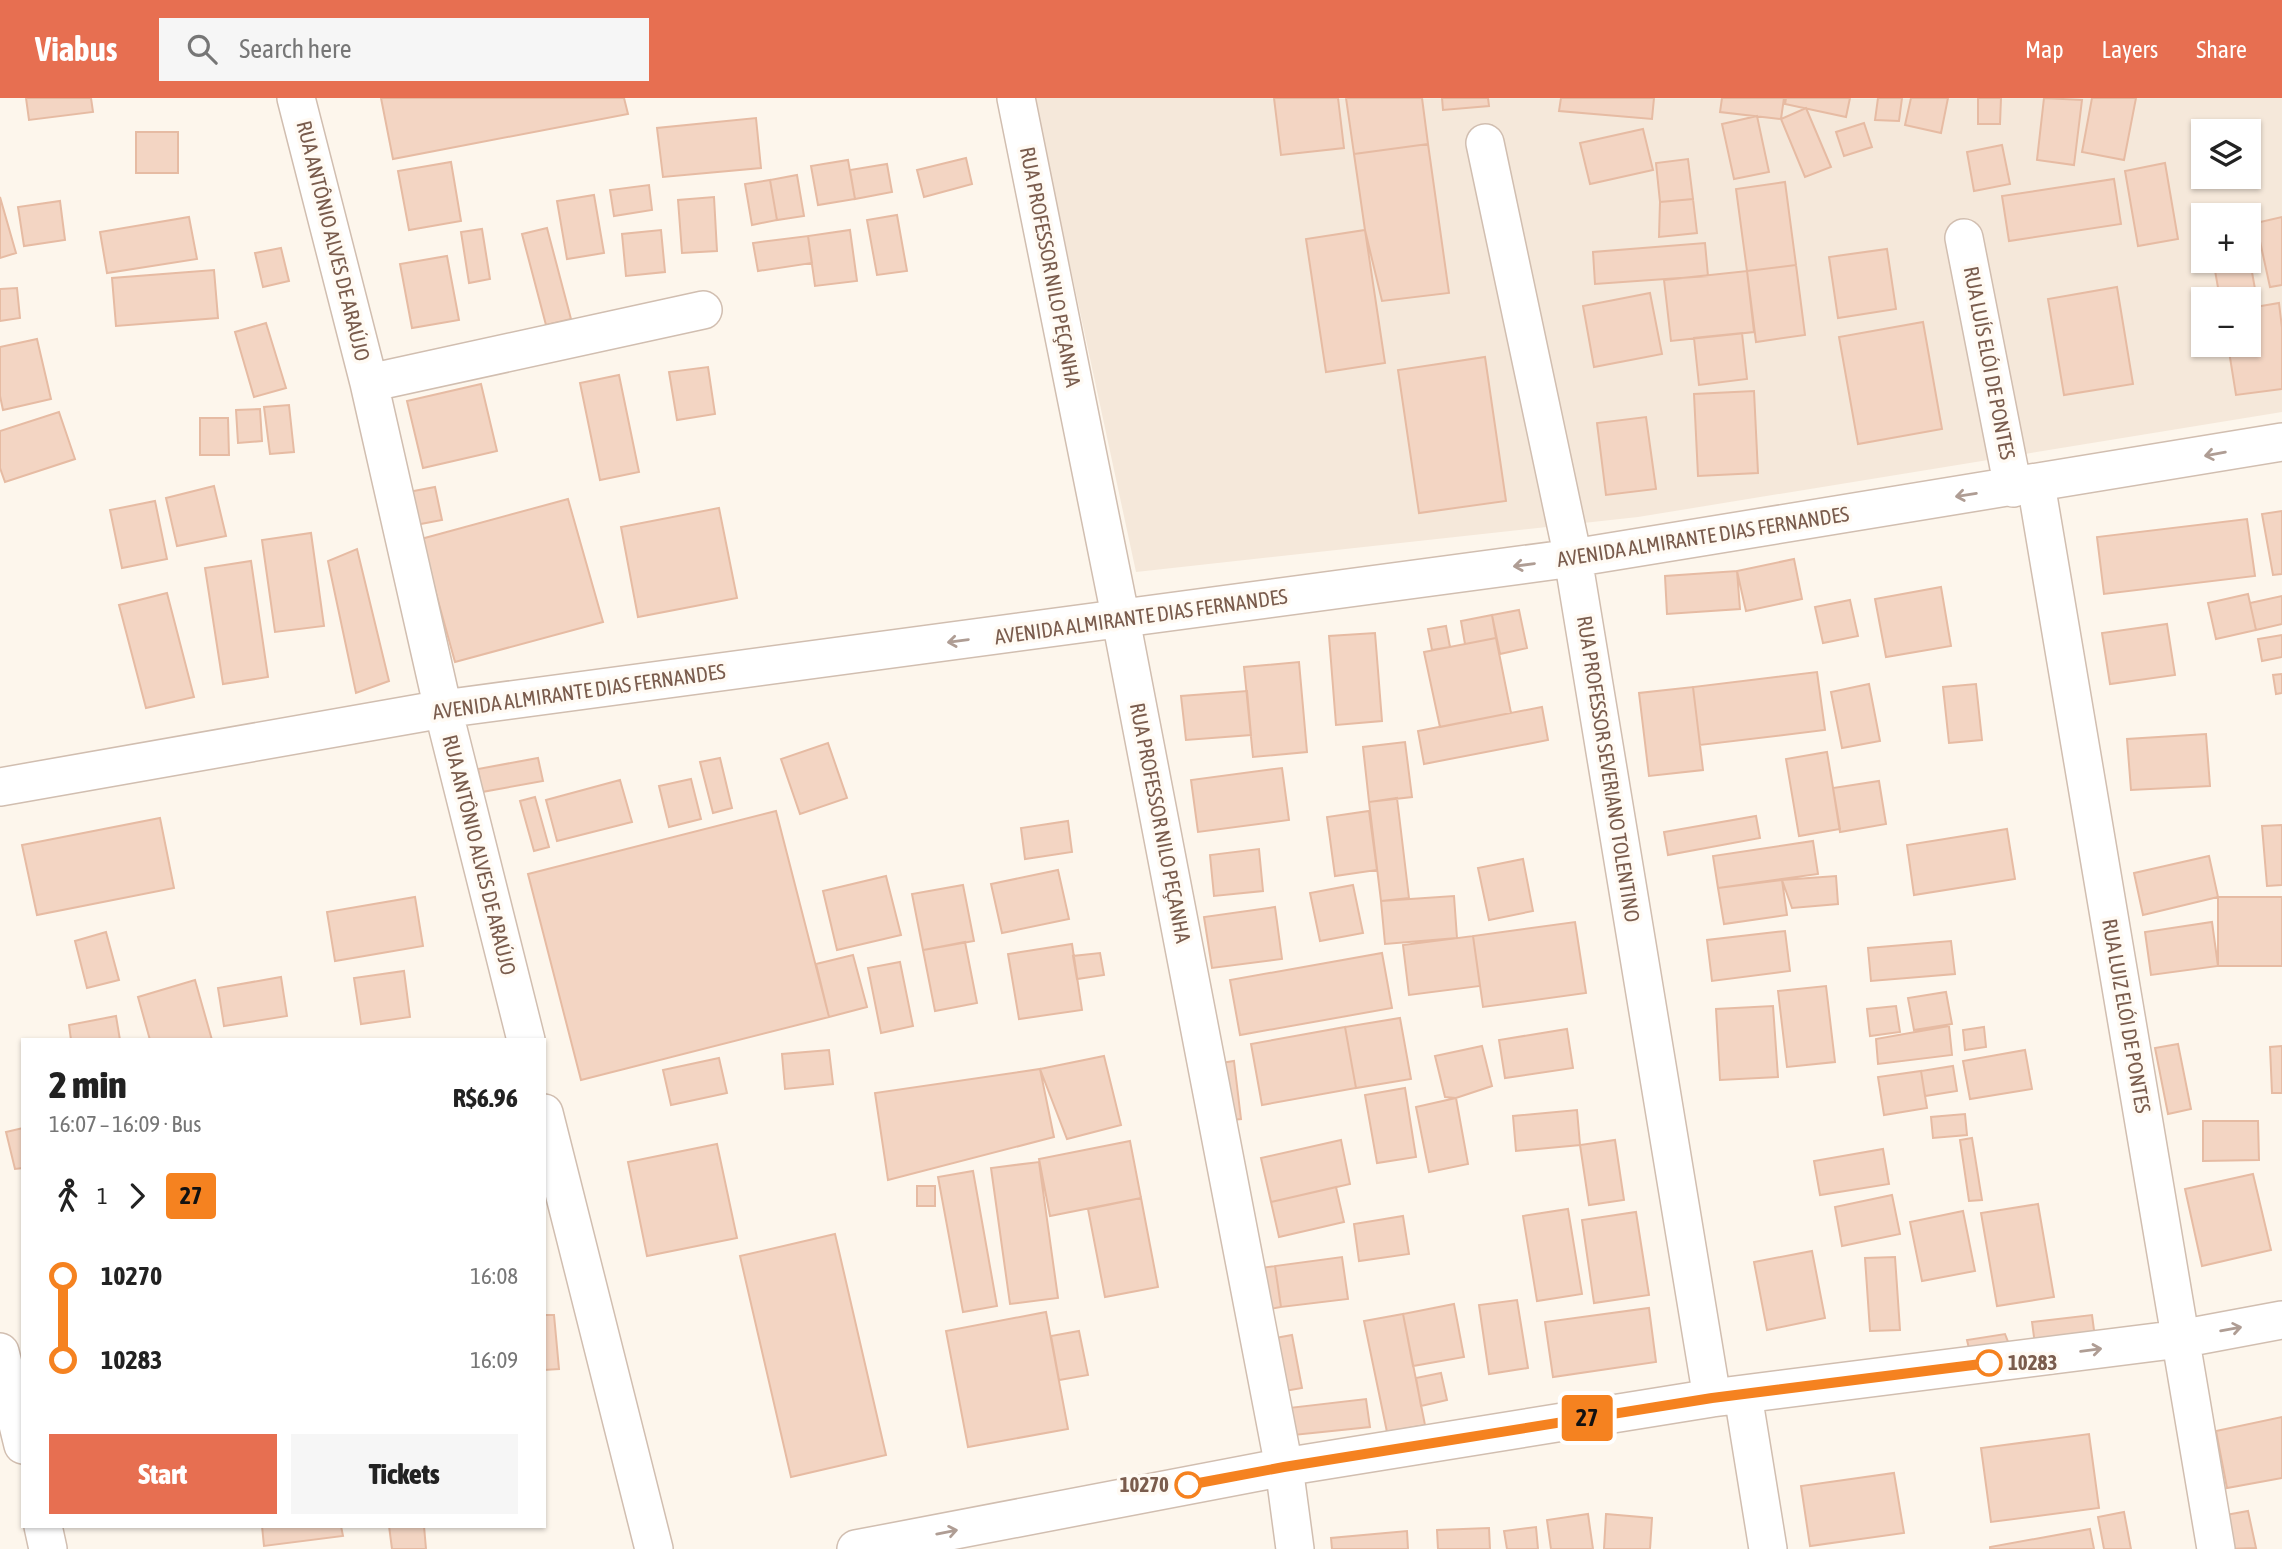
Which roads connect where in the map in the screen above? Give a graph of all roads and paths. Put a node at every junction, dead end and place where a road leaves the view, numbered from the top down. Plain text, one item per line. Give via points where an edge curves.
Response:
1 (296, 98) edge
2 (1016, 98) edge
3 (1485, 143) dead end
4 (1964, 238) dead end
5 (703, 310) dead end
6 (369, 383) junction
7 (2282, 442) edge
8 (2024, 486) junction
9 (1573, 558) junction
10 (1121, 620) junction
11 (443, 709) junction
12 (0, 787) edge
13 (525, 1038) edge
14 (546, 1121) edge
15 (2282, 1320) edge
16 (2180, 1339) junction
17 (0, 1352) edge
18 (1727, 1397) junction
19 (21, 1437) edge
20 (1284, 1467) junction
21 (43, 1528) edge
22 (48, 1549) edge
23 (654, 1549) edge
24 (856, 1549) edge
25 (1296, 1549) edge
26 (1768, 1549) edge
27 (2216, 1549) edge

1 - 6 street, RUA ANTÔNIO ALVES DE ARAÚJO
2 - 10 street, RUA PROFESSOR NILO PEÇANHA
3 - 9 street, RUA PROFESSOR SEVERIANO TOLENTINO
4 - 8 street, RUA LUÍS ELÓI DE PONTES
5 - 6 street, RUA ANTÔNIO ALVES DE ARAÚJO
6 - 11 street, RUA ANTÔNIO ALVES DE ARAÚJO
7 -> 8 street, AVENIDA ALMIRANTE DIAS FERNANDES
8 -> 9 street, AVENIDA ALMIRANTE DIAS FERNANDES
8 - 16 street, RUA LUIZ ELÓI DE PONTES
9 -> 10 street, AVENIDA ALMIRANTE DIAS FERNANDES
9 - 18 street, RUA PROFESSOR SEVERIANO TOLENTINO
10 -> 11 street, AVENIDA ALMIRANTE DIAS FERNANDES
10 - 20 street, RUA PROFESSOR NILO PEÇANHA
11 - 12 street, AVENIDA ALMIRANTE DIAS FERNANDES
11 - 13 street, RUA ANTÔNIO ALVES DE ARAÚJO
14 - 23 street
16 -> 15 street
18 -> 16 street
16 - 27 street, RUA LUIZ ELÓI DE PONTES
17 - 19 street
18 - 20 street
18 - 26 street, RUA PROFESSOR SEVERIANO TOLENTINO
24 -> 20 street
20 - 25 street, RUA PROFESSOR NILO PEÇANHA
21 - 22 street

